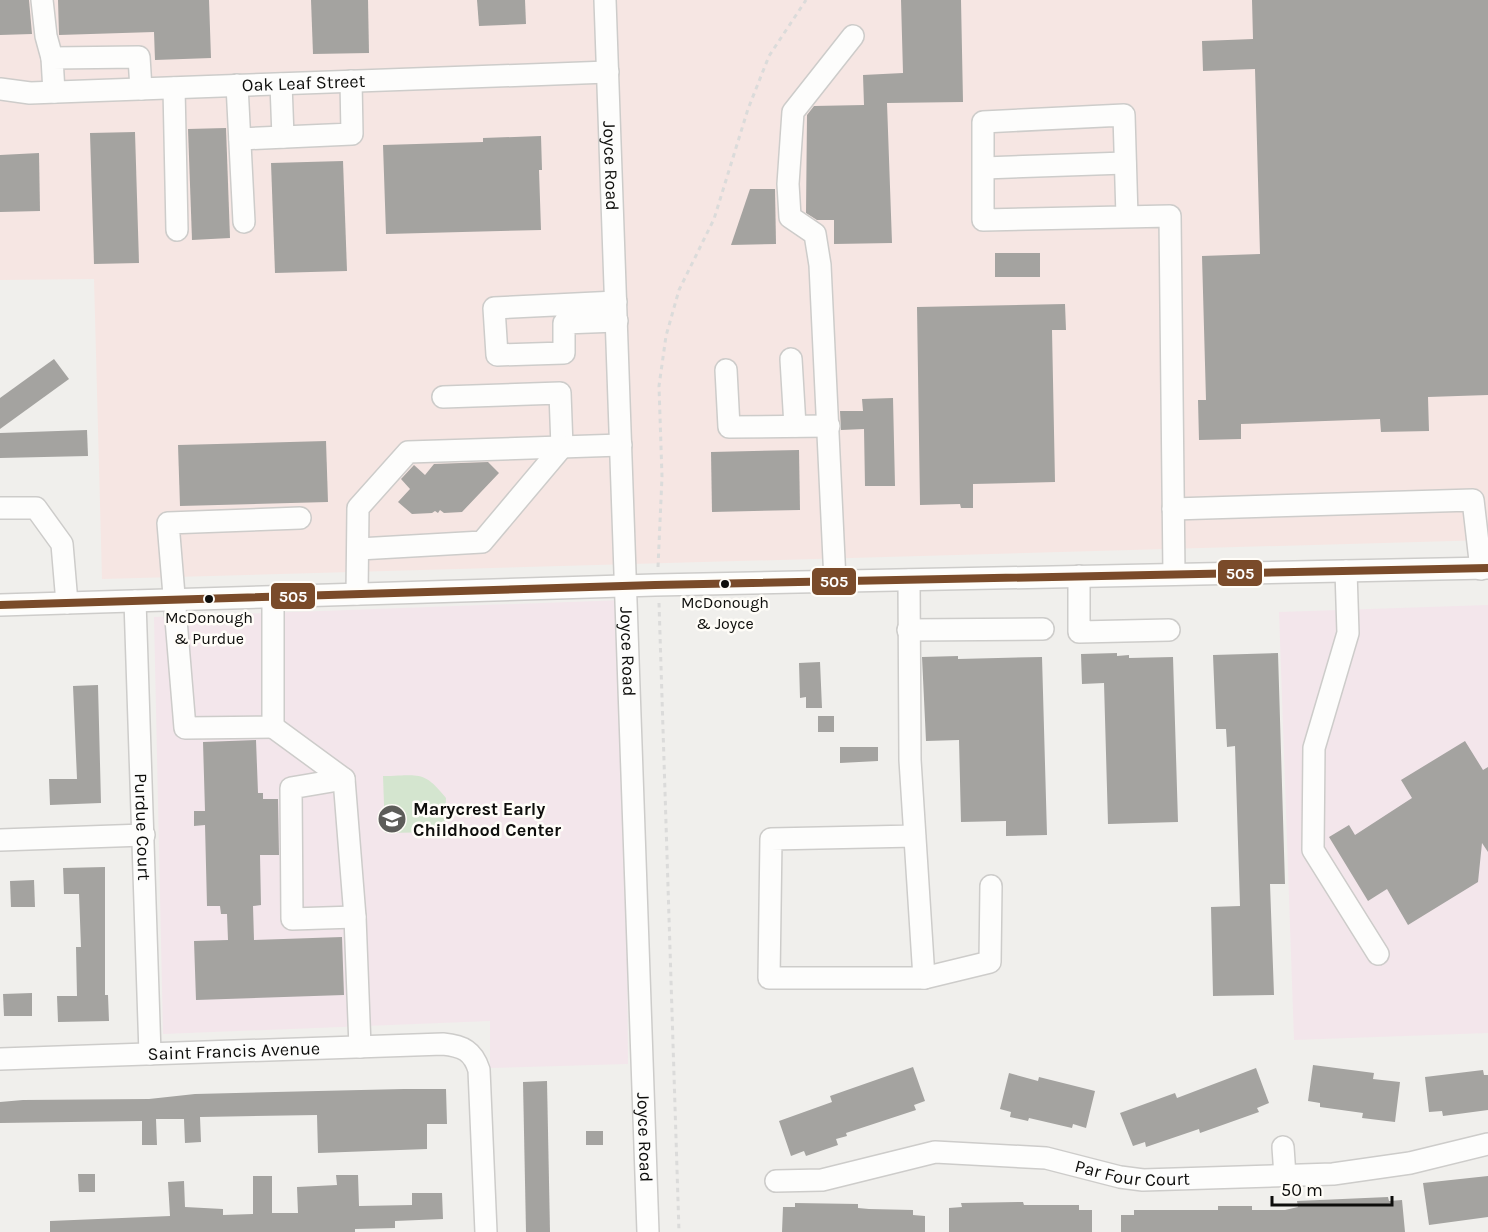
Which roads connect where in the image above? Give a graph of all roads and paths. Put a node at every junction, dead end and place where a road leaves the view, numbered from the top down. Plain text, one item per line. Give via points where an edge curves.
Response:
1 (42, 0) edge
2 (605, 0) edge
3 (806, 0) edge
4 (853, 36) dead end
5 (52, 58) junction
6 (608, 72) junction
7 (351, 81) junction
8 (281, 84) junction
9 (237, 85) junction
10 (174, 88) junction
11 (0, 89) edge
12 (141, 89) junction
13 (54, 92) junction
14 (283, 137) junction
15 (240, 139) junction
16 (1125, 163) junction
17 (984, 168) junction
18 (1127, 217) junction
19 (244, 222) dead end
20 (177, 230) dead end
21 (617, 312) junction
22 (564, 313) dead end
23 (791, 359) dead end
24 (726, 370) dead end
25 (443, 397) dead end
26 (795, 426) junction
27 (829, 426) junction
28 (621, 445) junction
29 (561, 447) junction
30 (0, 508) edge
31 (1173, 509) junction
32 (300, 518) dead end
33 (359, 549) junction
34 (1484, 569) edge
35 (657, 570) dead end
36 (1346, 571) junction
37 (1174, 574) junction
38 (1079, 576) junction
39 (909, 580) junction
40 (835, 581) junction
41 (627, 586) junction
42 (357, 594) junction
43 (273, 597) junction
44 (175, 600) junction
45 (135, 601) junction
46 (67, 603) junction
47 (660, 604) dead end
48 (0, 605) edge
49 (1043, 629) dead end
50 (908, 630) junction
51 (1169, 630) dead end
52 (273, 726) junction
53 (344, 779) junction
54 (144, 835) junction
55 (915, 836) junction
56 (0, 840) edge
57 (991, 885) dead end
58 (356, 917) junction
59 (1378, 954) dead end
60 (924, 978) junction
61 (360, 1047) junction
62 (150, 1054) junction
63 (0, 1059) edge
64 (1488, 1144) edge
65 (1283, 1147) dead end
66 (1285, 1176) junction
67 (776, 1181) dead end
68 (486, 1232) edge
69 (648, 1232) edge
70 (679, 1232) edge

1 - 5 street
2 - 6 street, Joyce Road
3 - 35 path via 769,56 714,219 679,290 666,336 658,386 662,477
4 - 27 street via 793,112 788,184 790,217 815,234
5 - 12 street via 139,57
5 - 13 street
6 - 7 street, Oak Leaf Street
6 - 21 street, Joyce Road
7 - 8 street, Oak Leaf Street
7 - 14 street via 352,134
8 - 9 street, Oak Leaf Street
8 - 14 street
9 - 10 street, Oak Leaf Street
9 - 15 street
10 - 12 street, Oak Leaf Street
10 - 20 street
11 - 13 street, Oak Leaf Street
12 - 13 street, Oak Leaf Street
14 - 15 street
15 - 19 street
16 - 17 street
16 - 17 street via 1124,115 983,122
16 - 18 street
17 - 18 street via 983,220
18 - 31 street via 1170,216
21 - 22 street
21 - 28 street, Joyce Road
23 - 26 street
24 - 26 street via 729,427
25 - 29 street via 560,393
26 - 27 street
27 - 40 street
28 - 29 street
28 - 41 street, Joyce Road
29 - 33 street via 482,542
29 - 33 street via 408,452 358,508
30 - 46 street via 36,508 62,544
31 - 34 street via 1473,500
31 - 37 street
32 - 44 street via 168,523
33 - 42 street
34 - 36 street
36 - 37 street
36 - 59 street via 1348,633 1314,748 1313,850
37 - 38 street
38 - 39 street
38 - 51 street via 1079,632
39 - 40 street
39 - 50 street
40 - 41 street
41 - 42 street
41 - 69 street, Joyce Road
42 - 43 street
43 - 44 street
43 - 52 street
44 - 45 street
44 - 52 street via 185,728
45 - 46 street
45 - 54 street, Purdue Court
46 - 48 street
47 - 70 path
49 - 50 street
50 - 55 street
52 - 53 street
53 - 58 street
53 - 58 street via 291,788 292,919
54 - 56 street
54 - 62 street, Purdue Court
55 - 60 street
55 - 60 street via 771,839 769,978
57 - 60 street via 990,962
58 - 61 street
61 - 62 street, Saint Francis Avenue
61 - 68 street, Saint Francis Avenue via 443,1044 467,1049 475,1058 479,1070
62 - 63 street, Saint Francis Avenue
64 - 66 street, Par Four Court via 1378,1170
65 - 66 street
66 - 67 street, Par Four Court via 1143,1180 1046,1158 935,1152 822,1180

